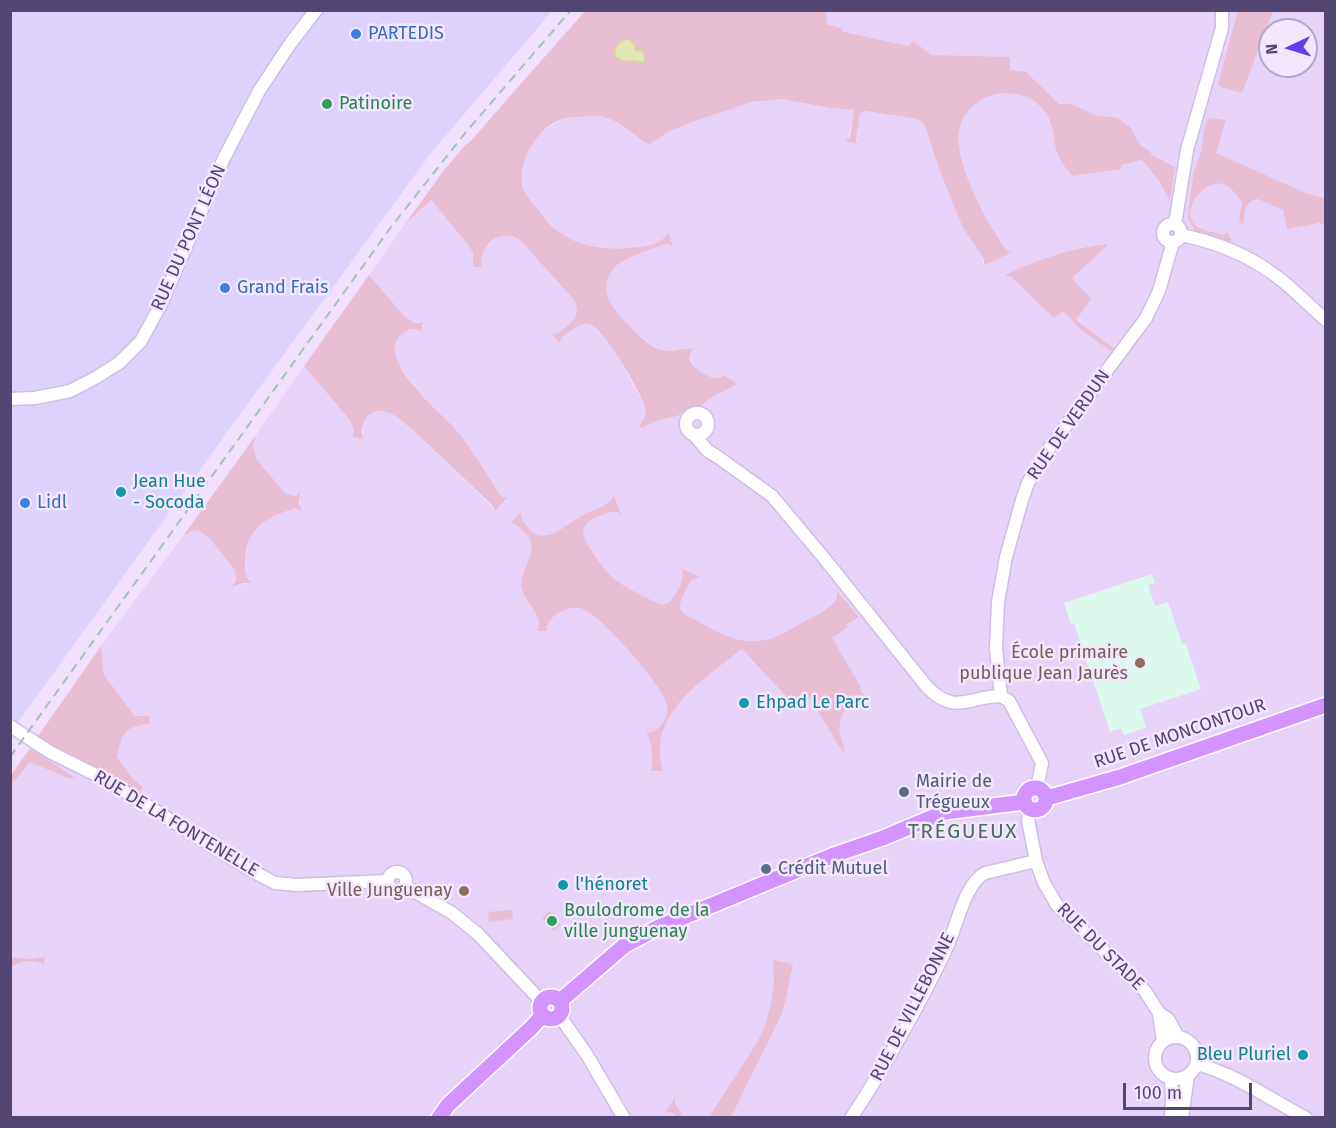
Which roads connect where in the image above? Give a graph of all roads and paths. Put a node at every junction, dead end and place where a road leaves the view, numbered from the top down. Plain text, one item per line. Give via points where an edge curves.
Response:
1 (316, 10) edge
2 (1222, 10) edge
3 (1177, 239) junction
4 (1326, 320) edge
5 (10, 399) edge
6 (698, 435) dead end
7 (1001, 696) junction
8 (1326, 705) edge
9 (10, 726) edge
10 (1042, 793) junction
11 (1028, 806) junction
12 (1036, 861) junction
13 (543, 1008) junction
14 (559, 1008) junction
15 (1159, 1013) junction
16 (1178, 1037) junction
17 (1163, 1042) junction
18 (1196, 1064) junction
19 (1188, 1075) junction
20 (1171, 1078) junction
21 (439, 1118) edge
22 (624, 1118) edge
23 (851, 1118) edge
24 (1171, 1118) edge
25 (1182, 1118) edge
26 (1306, 1118) edge

1 - 5 street, RUE DU PONT LÉON via 259,91 224,158 141,341 119,363 70,391
2 - 3 street via 1222,28 1187,150 1175,224 1180,227
3 - 4 street via 1223,246 1243,255 1278,277
3 - 7 street, RUE DE VERDUN via 1160,291 1146,318 1050,447 1028,483 1006,556 998,602 996,648
6 - 7 street via 708,452 772,496 935,696 960,703
7 - 10 street via 1009,701 1042,764
8 - 10 main road, RUE DE MONCONTOUR via 1120,777
9 - 13 street, RUE DE LA FONTENELLE via 274,883 387,881 394,890 405,886 452,913 478,934
10 - 11 main road via 1028,791 1024,797
11 - 12 street, RUE DU STADE
11 - 14 main road via 945,812 659,927 626,945
12 - 15 street, RUE DU STADE via 1057,905 1145,991
12 - 23 street, RUE DE VILLEBONNE via 981,875 974,883 936,970
13 - 14 main road via 549,1018
13 - 21 main road via 531,1028 447,1105
14 - 22 street
15 - 16 street, RUE DU STADE via 1168,1019
15 - 17 street
16 - 17 street
16 - 18 street via 1193,1045
17 - 20 street via 1157,1052 1157,1065
18 - 19 street
18 - 26 street via 1212,1067
19 - 20 street
19 - 25 street
20 - 24 street

